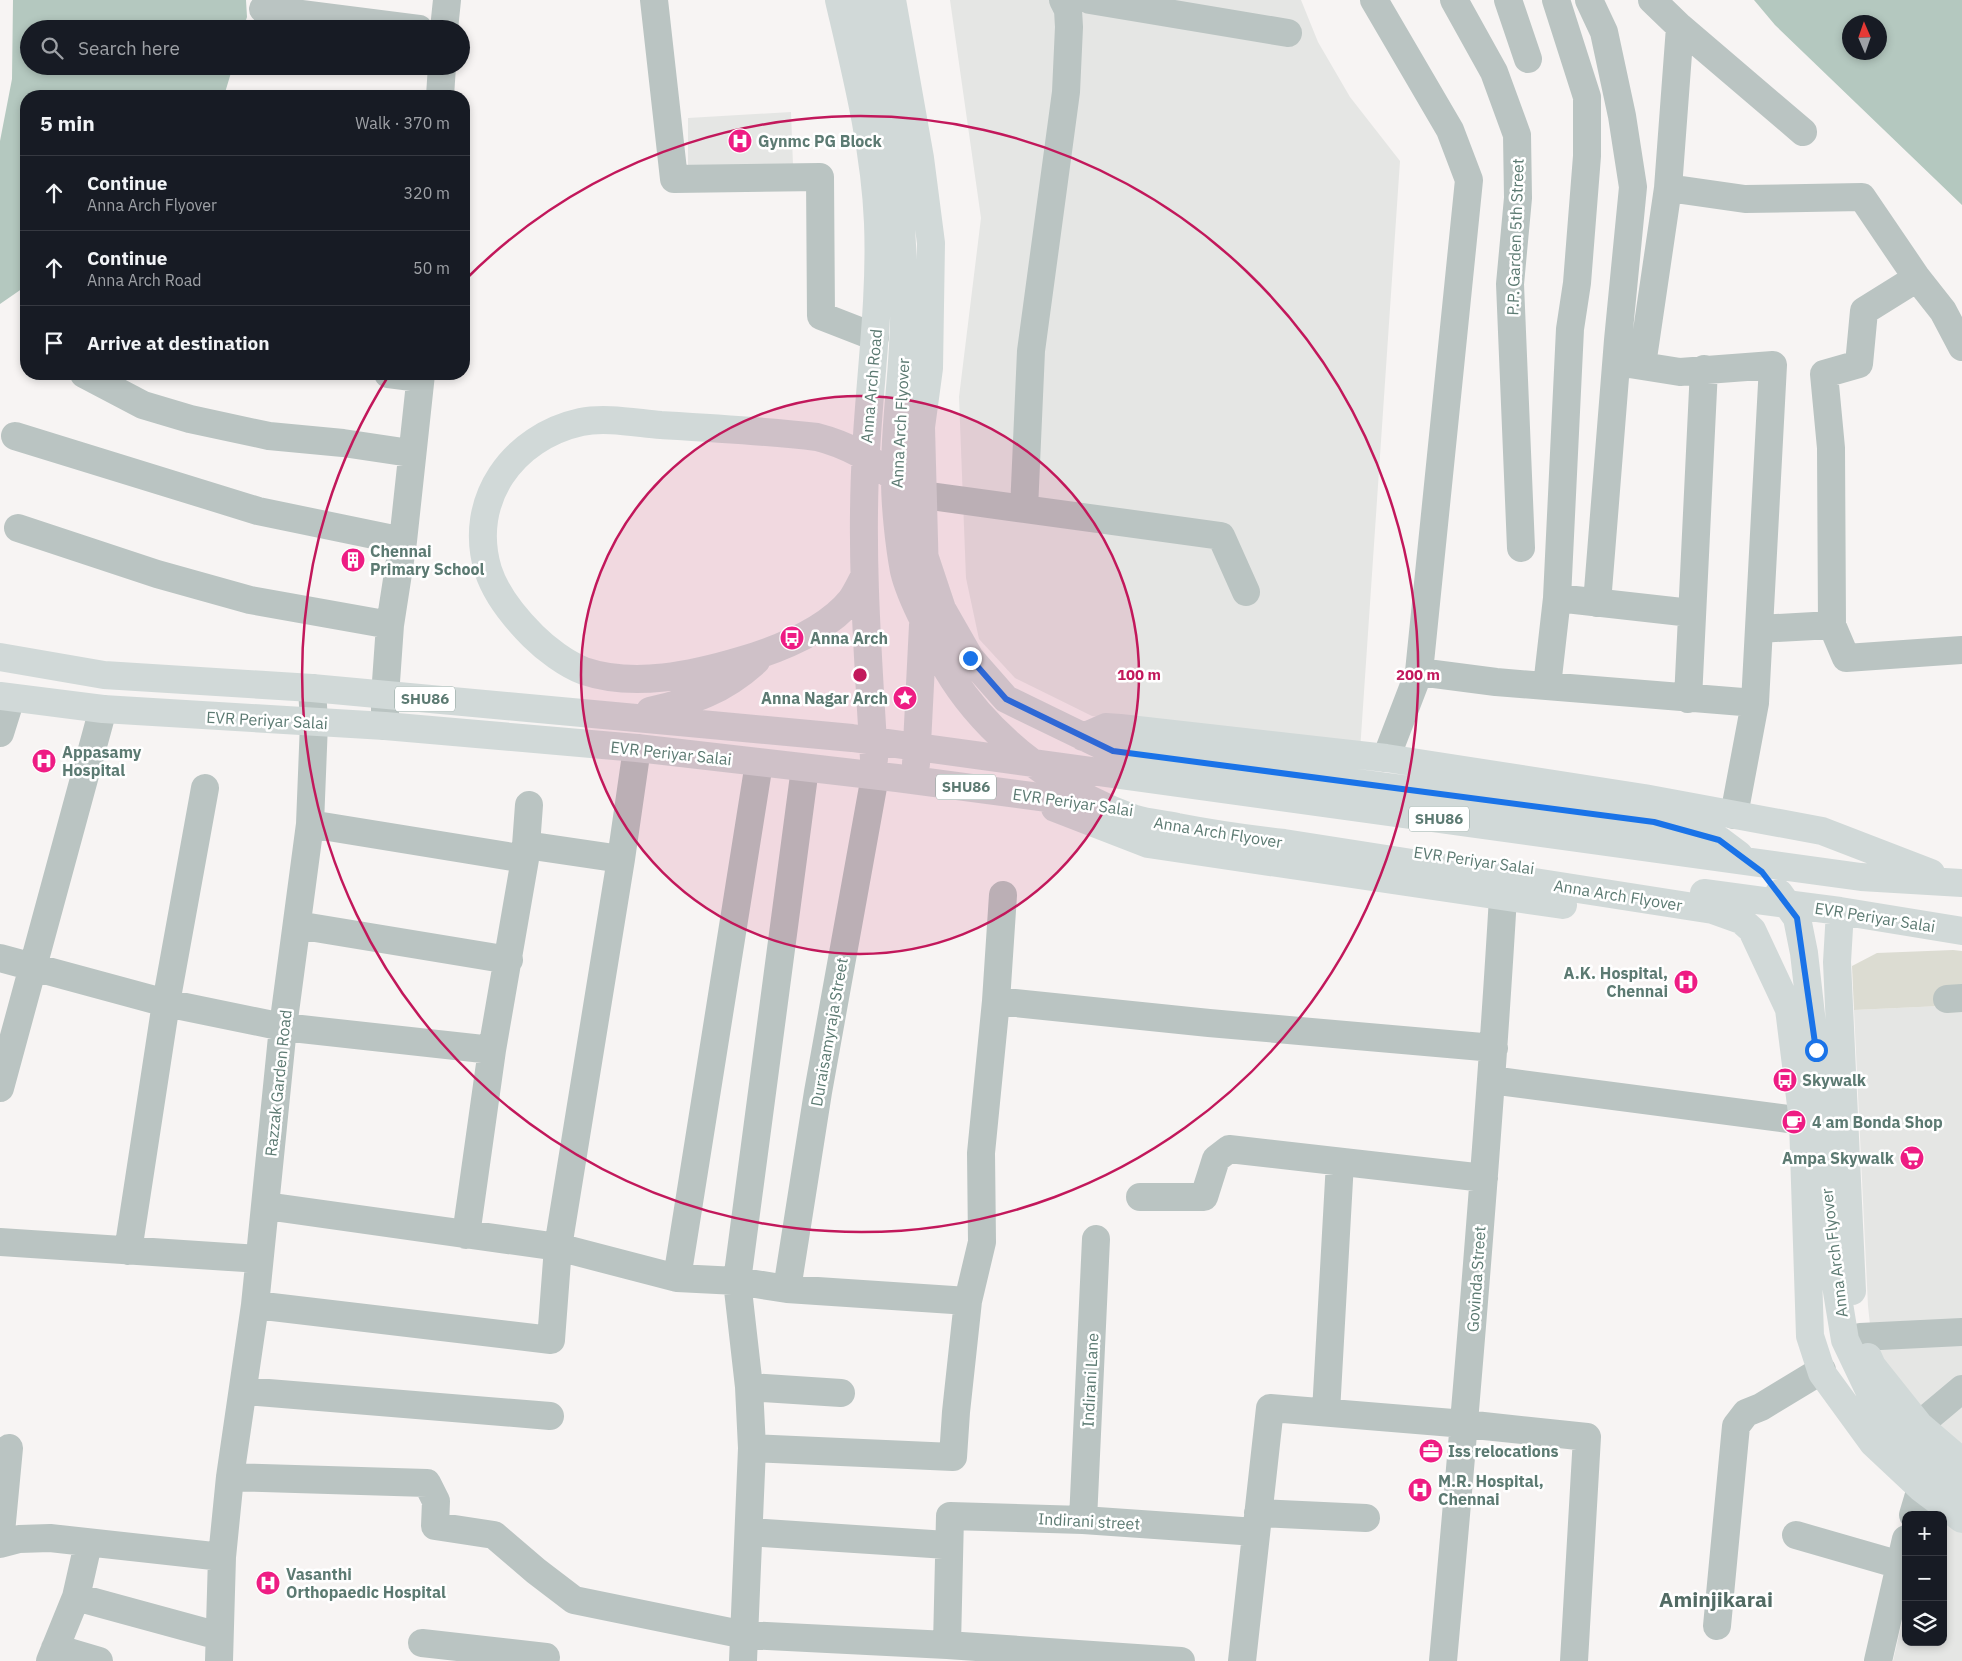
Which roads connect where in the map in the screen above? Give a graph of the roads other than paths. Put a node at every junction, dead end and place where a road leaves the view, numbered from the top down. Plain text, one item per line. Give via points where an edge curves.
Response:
1 (447, 0) edge
2 (654, 0) edge
3 (839, 0) edge
4 (867, 0) edge
5 (892, 0) edge
6 (1063, 0) edge
7 (1090, 0) edge
8 (1374, 0) edge
9 (1454, 0) edge
10 (1508, 0) edge
11 (1556, 0) edge
12 (1589, 0) edge
13 (1652, 0) edge
14 (263, 9) dead end
15 (349, 20) edge
16 (445, 20) edge
17 (1680, 27) junction
18 (1288, 33) dead end
19 (1528, 59) dead end
20 (441, 75) edge
21 (440, 90) edge
22 (1803, 132) dead end
23 (1668, 188) junction
24 (1917, 278) junction
25 (875, 337) junction
26 (1962, 346) edge
27 (1629, 364) junction
28 (1704, 369) junction
29 (95, 380) edge
30 (419, 380) edge
31 (868, 423) junction
32 (921, 427) junction
33 (15, 436) dead end
34 (410, 453) junction
35 (895, 479) junction
36 (923, 495) junction
37 (865, 496) junction
38 (1024, 509) junction
39 (18, 528) dead end
40 (403, 541) junction
41 (1521, 548) dead end
42 (925, 558) junction
43 (864, 577) junction
44 (1246, 592) dead end
45 (1557, 598) junction
46 (1597, 603) junction
47 (1691, 613) junction
48 (390, 625) junction
49 (1832, 625) junction
50 (1759, 628) junction
51 (1962, 650) edge
52 (765, 653) junction
53 (0, 657) edge
54 (1419, 672) junction
55 (1546, 686) junction
56 (312, 688) junction
57 (385, 696) junction
58 (6, 697) edge
59 (1688, 699) junction
60 (1755, 703) junction
61 (103, 709) junction
62 (626, 717) junction
63 (314, 723) junction
64 (385, 726) junction
65 (0, 733) edge
66 (1083, 737) junction
67 (873, 741) junction
68 (918, 746) junction
69 (637, 748) junction
70 (1126, 752) junction
71 (1386, 758) junction
72 (759, 763) junction
73 (805, 768) junction
74 (1080, 769) junction
75 (875, 776) junction
76 (915, 781) junction
77 (205, 788) dead end
78 (1017, 794) junction
79 (529, 805) dead end
80 (1734, 815) junction
81 (310, 824) junction
82 (526, 852) junction
83 (621, 859) junction
84 (1959, 881) edge
85 (1003, 895) dead end
86 (1503, 897) junction
87 (1752, 900) junction
88 (1840, 910) junction
89 (1713, 915) junction
90 (297, 925) junction
91 (1962, 931) edge
92 (0, 958) edge
93 (509, 960) junction
94 (33, 968) junction
95 (996, 1001) junction
96 (166, 1003) junction
97 (1839, 1007) junction
98 (1789, 1009) junction
99 (283, 1027) junction
100 (1494, 1048) junction
101 (492, 1050) junction
102 (1491, 1080) junction
103 (0, 1088) edge
104 (1802, 1121) junction
105 (1340, 1162) junction
106 (1484, 1178) junction
107 (1140, 1197) dead end
108 (266, 1206) junction
109 (466, 1235) junction
110 (1096, 1239) dead end
111 (0, 1242) edge
112 (558, 1247) junction
113 (128, 1251) junction
114 (259, 1259) junction
115 (677, 1278) junction
116 (737, 1281) junction
117 (787, 1289) junction
118 (968, 1302) junction
119 (255, 1305) junction
120 (1962, 1332) edge
121 (1860, 1337) junction
122 (1822, 1370) junction
123 (750, 1387) junction
124 (1962, 1389) edge
125 (244, 1391) junction
126 (841, 1393) dead end
127 (1326, 1412) junction
128 (550, 1416) dead end
129 (1464, 1424) junction
130 (1919, 1425) junction
131 (9, 1448) dead end
132 (752, 1448) junction
133 (1962, 1462) edge
134 (230, 1477) junction
135 (1921, 1488) junction
136 (1962, 1490) edge
137 (1914, 1511) edge
138 (1366, 1518) dead end
139 (1962, 1519) edge
140 (1083, 1520) junction
141 (1257, 1523) junction
142 (748, 1532) junction
143 (1796, 1535) dead end
144 (0, 1544) edge
145 (88, 1544) junction
146 (947, 1545) junction
147 (1902, 1552) edge
148 (1902, 1556) edge
149 (222, 1557) junction
150 (76, 1597) junction
151 (1718, 1626) dead end
152 (422, 1643) dead end
153 (947, 1645) junction
154 (219, 1648) edge
155 (744, 1648) edge
156 (52, 1654) edge
157 (99, 1661) edge
158 (545, 1661) edge
159 (1181, 1661) edge
160 (1242, 1661) edge
161 (1443, 1661) edge
162 (1574, 1661) edge
163 (1878, 1661) edge

1 - 16 street
2 - 25 street via 674,179 820,177 821,316
3 - 25 main road, Anna Arch Road via 867,127 878,222
4 - 35 main road, Anna Arch Flyover via 896,146 901,215 904,352
5 - 32 main road via 920,158 931,243 929,368
6 - 38 street via 1068,10 1069,27 1066,92 1031,351
7 - 18 street
8 - 54 street via 1450,130 1469,180
9 - 41 street, P.P. Garden 5th Street via 1494,72 1517,135 1518,198 1510,284
10 - 19 street
11 - 45 street via 1587,97 1580,255 1570,329
12 - 27 street via 1604,32 1633,186
13 - 17 street
14 - 15 street
17 - 22 street
17 - 23 street
20 - 21 street
23 - 24 street via 1745,199 1862,197
23 - 27 street
24 - 26 street via 1944,311
24 - 49 street via 1864,311 1859,364 1824,374 1831,448
25 - 31 main road, Anna Arch Road
27 - 28 street via 1680,372
27 - 46 street
28 - 47 street
28 - 50 street via 1773,365
29 - 34 street via 142,405 190,419 269,436
30 - 34 street
31 - 32 main road
31 - 37 main road, Anna Arch Road
32 - 36 main road
33 - 40 street via 258,511
34 - 40 street
35 - 52 main road via 860,453 818,437 617,421 583,422 539,438 515,457 500,476 484,520 483,542 488,571 519,622 544,647 583,670 629,679 653,679 734,663
35 - 89 main road, Anna Arch Flyover via 904,571 953,680 1011,744 1048,776 1071,789 1136,819
36 - 37 main road
36 - 38 street
36 - 42 main road
37 - 43 main road, Anna Arch Road
38 - 44 street via 1221,536
39 - 48 street via 157,574 250,600
40 - 48 street
42 - 66 main road via 942,609 970,658 1006,699
42 - 68 main road
43 - 52 main road via 851,600 835,615 820,626
43 - 67 main road, Anna Arch Road
45 - 46 street
45 - 55 street
46 - 47 street
47 - 59 street
48 - 57 street
49 - 50 street
49 - 51 street via 1846,658
50 - 60 street
52 - 62 main road via 741,675 709,694
53 - 56 main road, EVR Periyar Salai / SHU86 via 104,675
54 - 55 street
54 - 71 street
55 - 59 street
56 - 57 main road, EVR Periyar Salai / SHU86
56 - 63 street, Razzak Garden Road
57 - 62 main road, EVR Periyar Salai / SHU86
57 - 64 street
58 - 61 main road, EVR Periyar Salai / SHU86
58 - 65 street
59 - 60 street
60 - 80 street
61 - 63 main road, EVR Periyar Salai / SHU86
61 - 94 street
62 - 67 main road, EVR Periyar Salai / SHU86
63 - 64 main road, EVR Periyar Salai / SHU86
63 - 81 street, Razzak Garden Road
64 - 69 main road, EVR Periyar Salai / SHU86
66 - 70 main road, Anna Arch Flyover
66 - 71 main road via 1106,727
67 - 68 main road, EVR Periyar Salai / SHU86
67 - 75 main road, Anna Arch Road
68 - 74 main road, EVR Periyar Salai / SHU86
68 - 76 main road
69 - 72 main road, EVR Periyar Salai / SHU86
69 - 83 street
70 - 74 main road
70 - 136 main road, Anna Arch Flyover via 1654,822 1719,840 1762,872 1797,918 1816,1050 1830,1249 1845,1340 1876,1405 1927,1461
71 - 80 main road
72 - 73 main road, EVR Periyar Salai / SHU86
72 - 115 street
73 - 75 main road, EVR Periyar Salai / SHU86
73 - 116 street
74 - 84 main road, EVR Periyar Salai / SHU86 via 1861,877
75 - 76 main road, EVR Periyar Salai / SHU86
75 - 117 street, Duraisamyraja Street via 818,1092
76 - 78 main road, EVR Periyar Salai / SHU86
77 - 96 street
78 - 86 main road via 1148,844
78 - 87 main road, EVR Periyar Salai / SHU86
79 - 82 street
80 - 84 main road via 1822,830
81 - 82 street
81 - 90 street, Razzak Garden Road
82 - 83 street
82 - 93 street
83 - 112 street
85 - 95 street
86 - 89 main road
86 - 100 street, Govinda Street
87 - 88 main road, EVR Periyar Salai / SHU86
87 - 89 main road
88 - 91 main road, EVR Periyar Salai / SHU86
88 - 97 main road
89 - 98 main road via 1758,942
90 - 93 street
90 - 99 street, Razzak Garden Road
92 - 94 street
93 - 101 street
94 - 96 street
94 - 103 street
95 - 100 street
95 - 118 street via 980,1153 982,1242
96 - 99 street
96 - 113 street
97 - 98 main road
97 - 121 main road via 1852,1296
98 - 104 main road
99 - 101 street
99 - 108 street, Razzak Garden Road
100 - 102 street, Govinda Street
101 - 109 street
102 - 104 street
102 - 106 street, Govinda Street
104 - 122 main road via 1810,1336
105 - 106 street
105 - 107 street via 1229,1149 1216,1159 1204,1198
105 - 127 street
106 - 129 street, Govinda Street
108 - 109 street
108 - 114 street, Razzak Garden Road
109 - 112 street
110 - 140 street, Indirani Lane
111 - 113 street
112 - 115 street
112 - 119 street via 551,1340
113 - 114 street
114 - 119 street, Razzak Garden Road
115 - 116 street
116 - 117 street
116 - 123 street
117 - 118 street
118 - 132 street via 953,1457
119 - 125 street, Razzak Garden Road
120 - 121 street
121 - 130 main road via 1872,1366
122 - 135 main road via 1873,1443
122 - 151 street via 1746,1413 1736,1426
123 - 126 street
123 - 132 street
124 - 130 street
125 - 128 street
125 - 134 street, Razzak Garden Road
127 - 129 street
127 - 141 street via 1270,1408
129 - 161 street, Govinda Street
129 - 162 street via 1587,1437
130 - 133 main road
131 - 144 street
132 - 142 street
134 - 149 street, Razzak Garden Road
134 - 155 street via 427,1483 436,1501 436,1526 494,1534 574,1600
135 - 137 street
135 - 139 main road
138 - 141 street, Indirani street
140 - 141 street, Indirani street
140 - 146 street, Indirani street via 950,1516
141 - 160 street
142 - 146 street
142 - 155 street
143 - 147 street
144 - 145 street via 19,1539 50,1538
145 - 149 street
145 - 150 street
146 - 153 street, Indirani street
148 - 163 street
149 - 154 street, Razzak Garden Road
150 - 154 street
150 - 156 street
152 - 158 street via 546,1657
153 - 155 street
153 - 159 street
156 - 157 street

